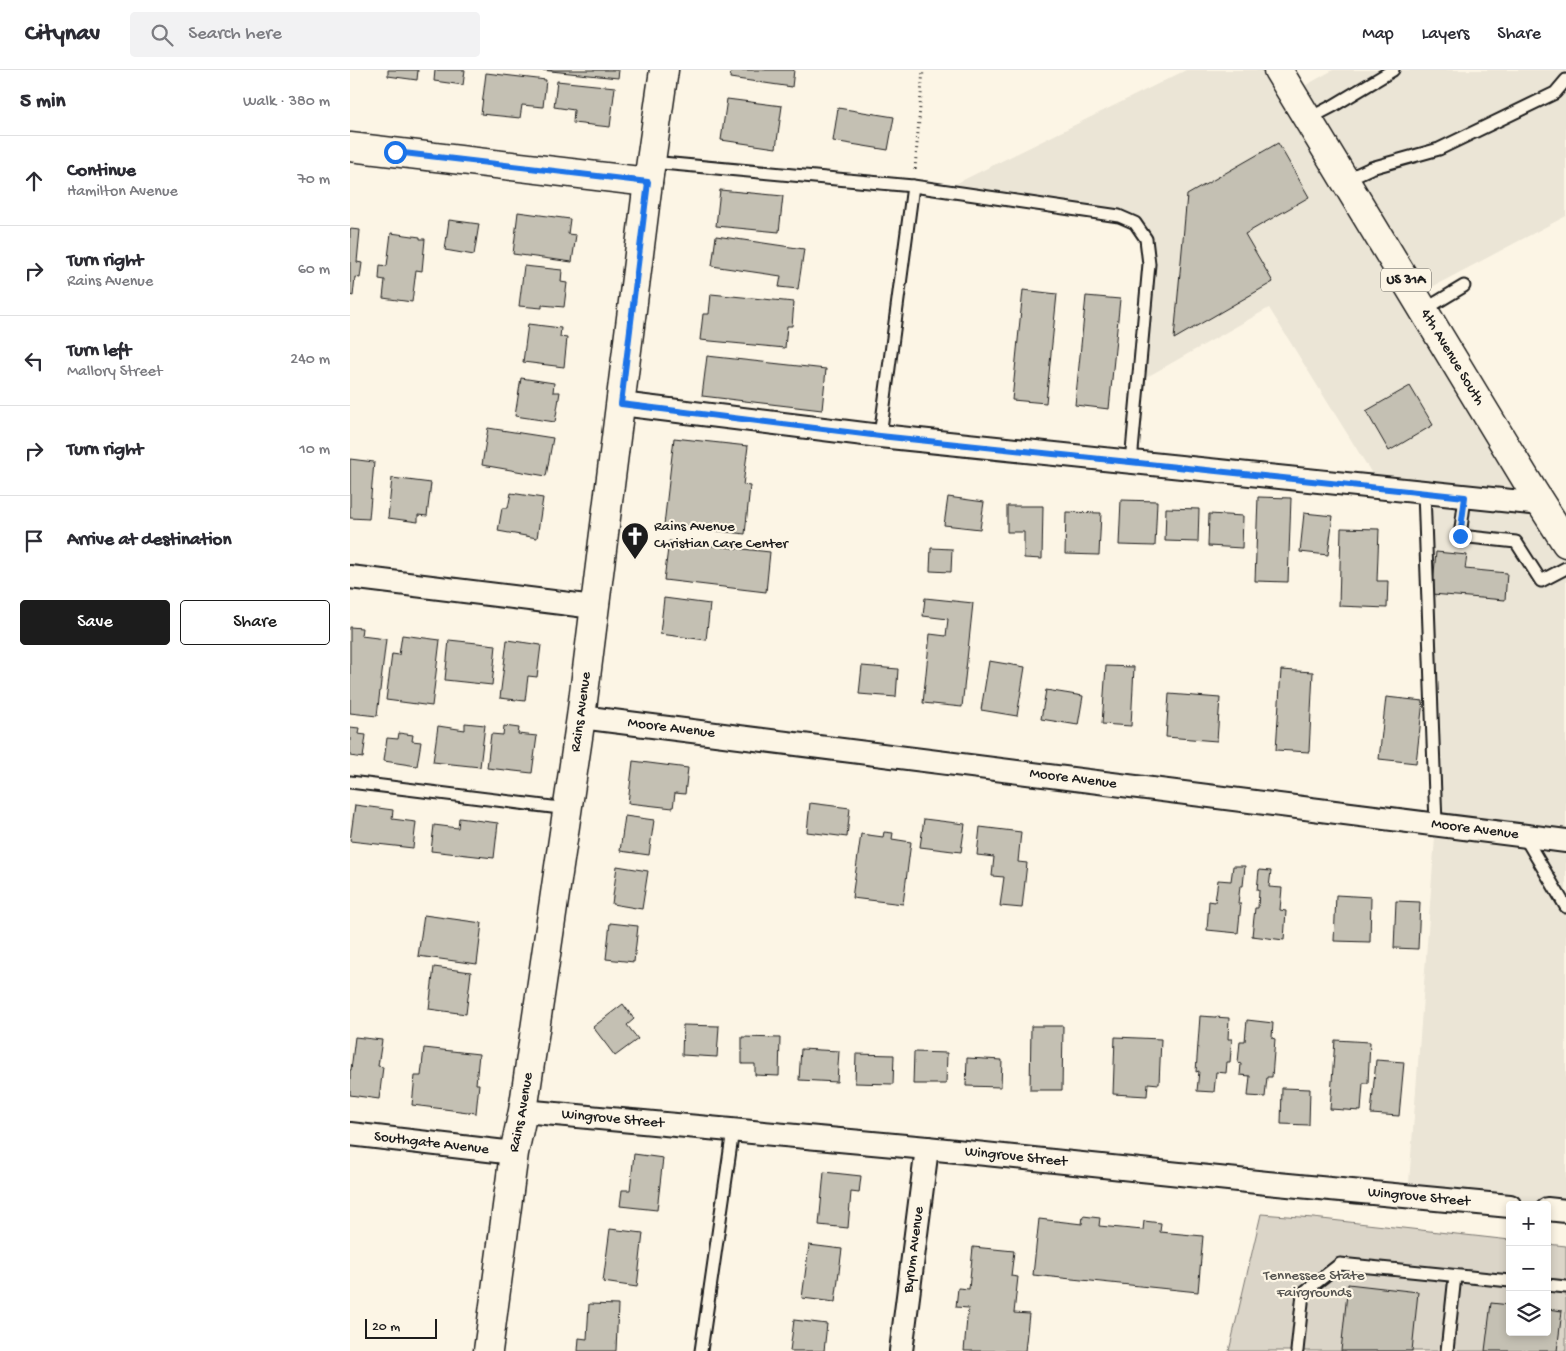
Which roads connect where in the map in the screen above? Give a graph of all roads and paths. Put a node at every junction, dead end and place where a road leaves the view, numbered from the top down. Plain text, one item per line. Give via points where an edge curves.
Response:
1 (664, 70) edge
2 (923, 70) edge
3 (1278, 70) edge
4 (1392, 70) edge
5 (1566, 80) edge
6 (1308, 119) junction
7 (350, 147) edge
8 (650, 172) junction
9 (1345, 180) junction
10 (913, 186) junction
11 (1464, 286) dead end
12 (1424, 310) junction
13 (621, 404) junction
14 (880, 436) junction
15 (1131, 462) junction
16 (1424, 492) junction
17 (1465, 497) junction
18 (1542, 504) junction
19 (1566, 542) edge
20 (1566, 568) edge
21 (350, 577) edge
22 (594, 607) junction
23 (581, 717) junction
24 (350, 782) edge
25 (568, 809) junction
26 (1436, 824) junction
27 (1523, 835) junction
28 (1566, 841) edge
29 (1566, 907) edge
30 (523, 1111) junction
31 (733, 1130) junction
32 (350, 1134) edge
33 (927, 1148) junction
34 (514, 1153) junction
35 (1506, 1206) edge
36 (1551, 1209) edge
37 (1566, 1211) edge
38 (1454, 1276) junction
39 (1506, 1281) edge
40 (1551, 1285) edge
41 (1566, 1287) edge
42 (488, 1351) edge
43 (701, 1351) edge
44 (901, 1351) edge
45 (1297, 1351) edge
46 (1447, 1351) edge

1 - 8 street, Rains Avenue
2 - 10 path
3 - 6 street, 4th Avenue South / US 31A
4 - 6 lane
5 - 9 lane via 1555,93 1439,149 1371,168
6 - 9 street, 4th Avenue South / US 31A
7 - 8 street
8 - 10 lane
8 - 13 street, Rains Avenue
9 - 12 street, 4th Avenue South / US 31A
10 - 14 lane
10 - 15 lane via 1119,216 1135,223 1146,239 1148,264
11 - 12 lane
12 - 18 street, 4th Avenue South / US 31A
13 - 14 street
13 - 22 street, Rains Avenue
14 - 15 street
15 - 16 street
16 - 17 street
16 - 26 lane
17 - 18 street
17 - 20 lane via 1460,536 1516,542 1541,581
18 - 19 street, 4th Avenue South / US 31A
21 - 22 street
22 - 23 street, Rains Avenue
23 - 25 street, Rains Avenue
23 - 26 street, Moore Avenue
24 - 25 lane
25 - 30 street, Rains Avenue
26 - 27 street, Moore Avenue
27 - 28 street, Moore Avenue
27 - 29 lane
30 - 31 street, Wingrove Street
30 - 34 street, Rains Avenue
31 - 33 street, Wingrove Street
31 - 43 lane
32 - 34 street, Southgate Avenue
33 - 35 street, Wingrove Street
33 - 44 street, Byrum Avenue
34 - 42 street, Rains Avenue
36 - 37 street
38 - 39 lane
38 - 45 lane via 1340,1264 1303,1293
38 - 46 lane
40 - 41 lane

